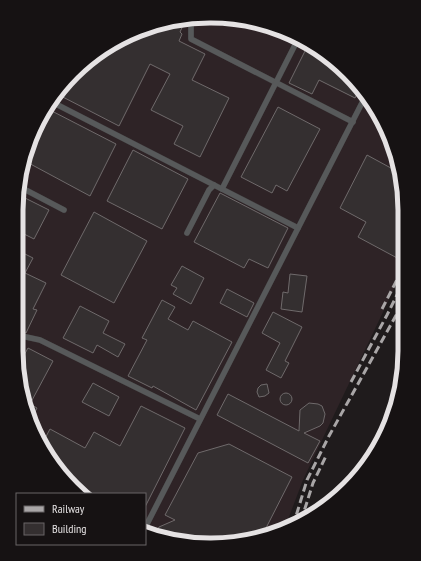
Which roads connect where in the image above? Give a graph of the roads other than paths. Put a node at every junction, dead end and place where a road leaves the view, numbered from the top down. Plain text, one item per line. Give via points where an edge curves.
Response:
1 (191, 24) edge
2 (296, 44) edge
3 (276, 83) junction
4 (363, 102) edge
5 (56, 104) edge
6 (353, 122) junction
7 (214, 185) junction
8 (24, 189) edge
9 (222, 189) junction
10 (64, 210) dead end
11 (298, 228) junction
12 (187, 233) dead end
13 (23, 336) edge
14 (200, 419) junction
15 (146, 526) edge

1 - 3 lane via 192,39
2 - 3 lane
3 - 6 lane
3 - 9 lane
4 - 6 lane
5 - 7 lane
6 - 11 lane
7 - 9 lane
7 - 12 lane via 208,190
8 - 10 lane
9 - 11 lane
11 - 14 lane
13 - 14 lane via 40,340
14 - 15 lane

